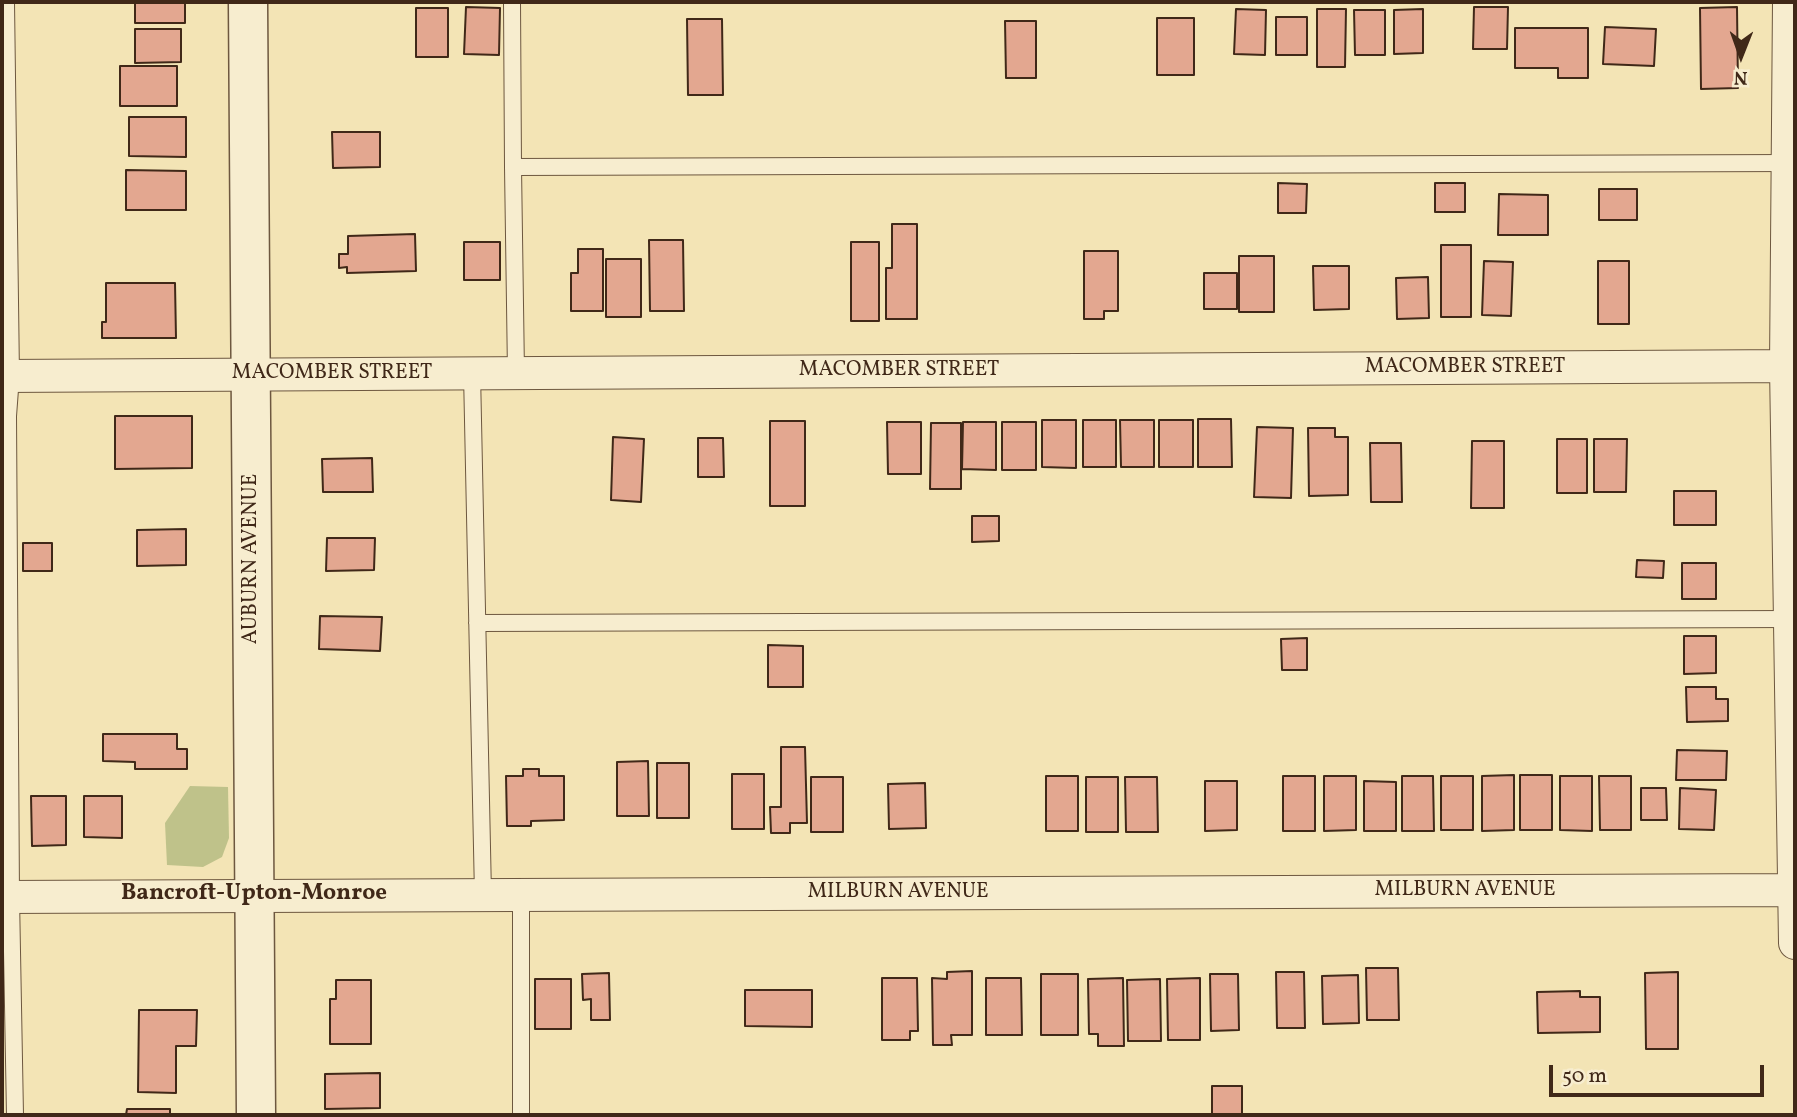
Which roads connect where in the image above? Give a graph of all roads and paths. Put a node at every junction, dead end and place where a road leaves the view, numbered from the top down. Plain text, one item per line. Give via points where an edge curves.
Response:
1 (6, 2) edge
2 (248, 2) edge
3 (512, 2) edge
4 (1789, 2) edge
5 (5, 122) edge
6 (1791, 163) edge
7 (513, 167) junction
8 (1791, 366) edge
9 (472, 373) junction
10 (516, 373) junction
11 (250, 374) junction
12 (6, 376) edge
13 (1793, 619) edge
14 (477, 623) junction
15 (5, 626) edge
16 (1795, 890) edge
17 (483, 895) junction
18 (520, 895) junction
19 (254, 896) junction
20 (6, 897) edge
21 (1795, 943) edge
22 (15, 1115) edge
23 (256, 1115) edge
24 (521, 1115) edge

1 - 5 lane
2 - 11 street, AUBURN AVENUE
3 - 7 lane
4 - 6 street
5 - 12 lane
6 - 7 lane
6 - 8 street
7 - 10 lane
8 - 10 street, MACOMBER STREET
8 - 13 street
9 - 10 street, MACOMBER STREET
9 - 11 street, MACOMBER STREET
9 - 14 lane
11 - 12 street, MACOMBER STREET
11 - 19 street, AUBURN AVENUE
12 - 15 lane
13 - 14 lane
13 - 16 street
14 - 17 lane
15 - 20 lane
16 - 18 street, MILBURN AVENUE
16 - 21 street
17 - 18 street, MILBURN AVENUE
17 - 19 street, MILBURN AVENUE
18 - 24 lane
19 - 20 street, MILBURN AVENUE
19 - 23 street, AUBURN AVENUE
20 - 22 lane

